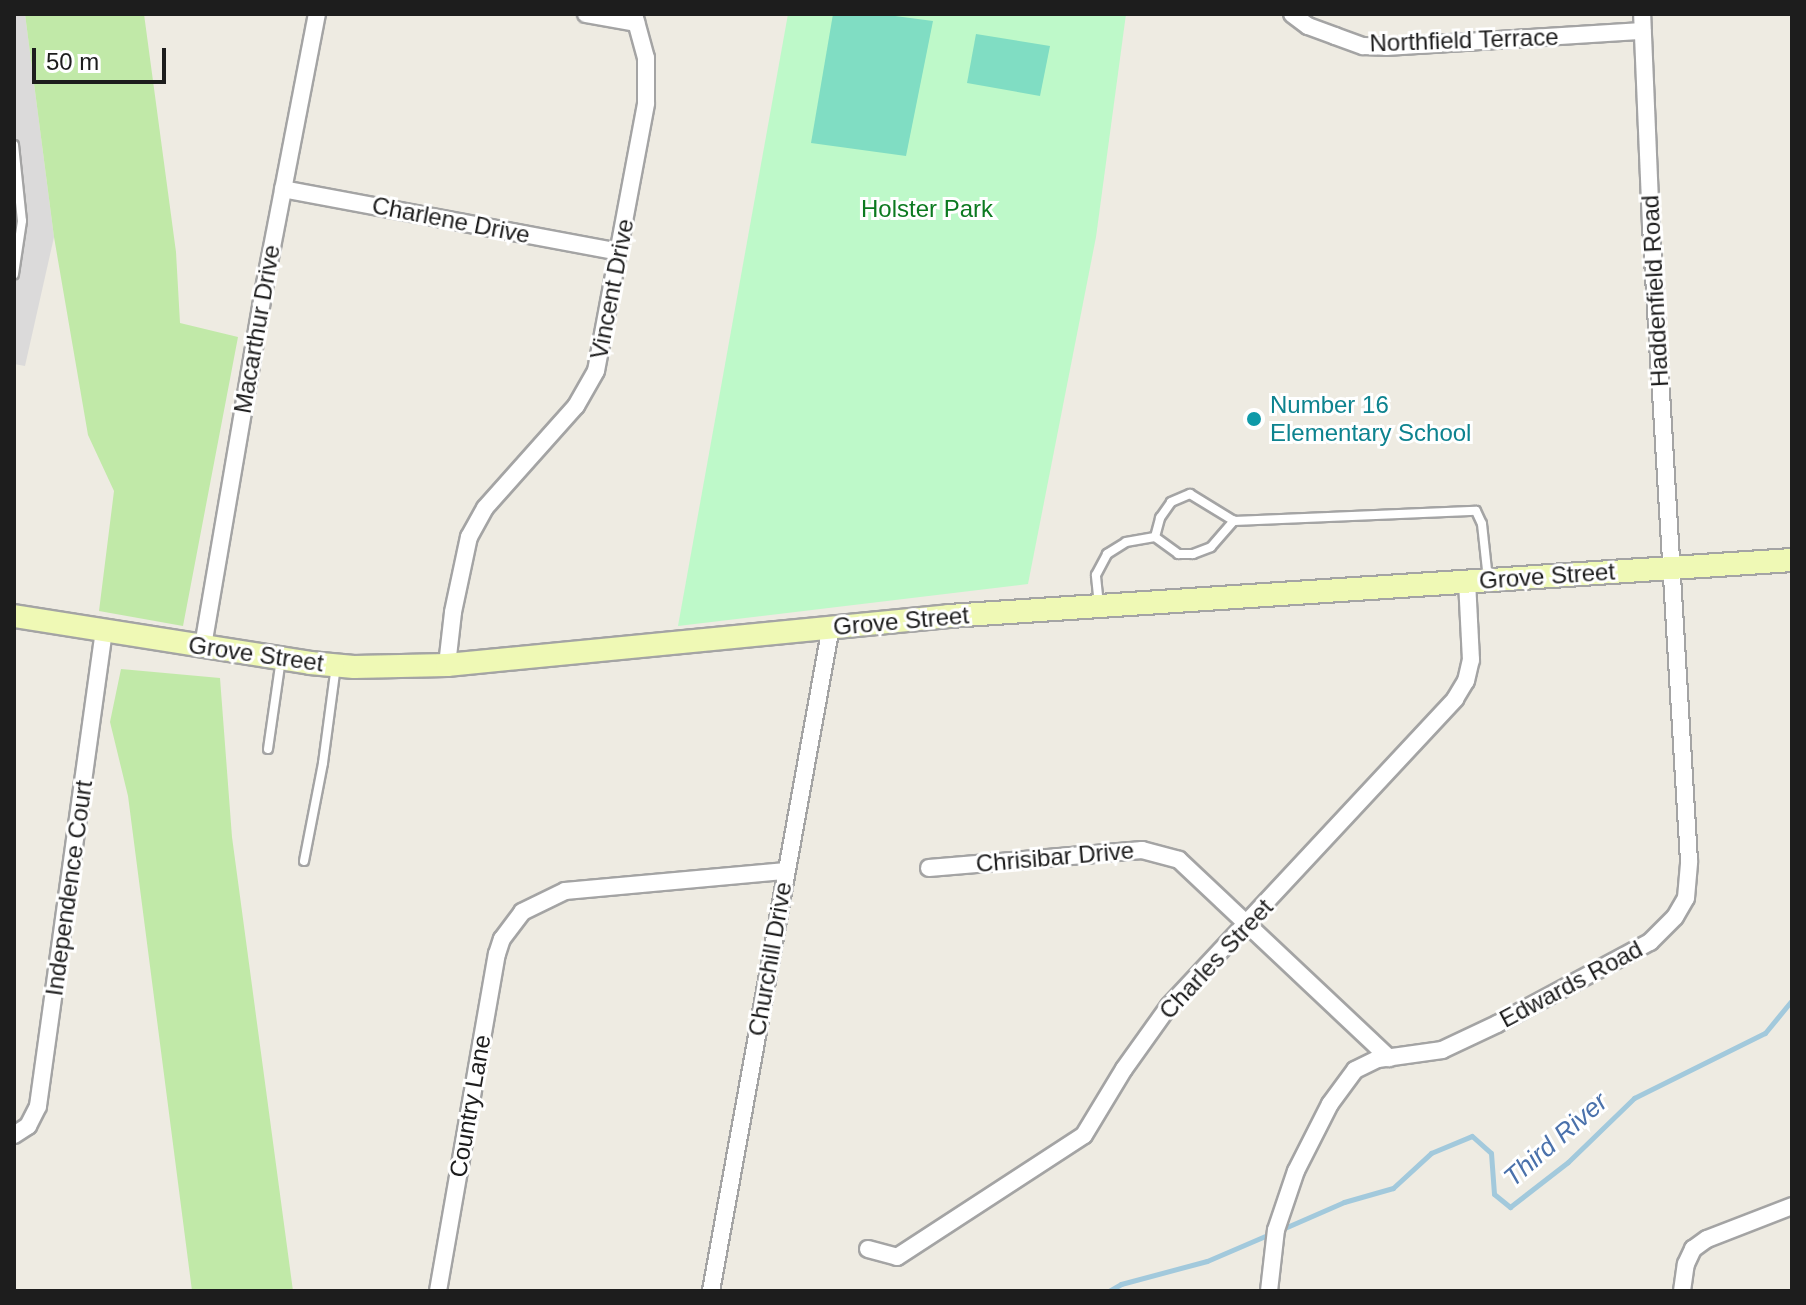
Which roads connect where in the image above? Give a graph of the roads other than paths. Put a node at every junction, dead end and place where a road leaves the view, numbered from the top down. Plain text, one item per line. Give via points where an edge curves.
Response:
1 (317, 14) edge
2 (586, 14) edge
3 (1292, 14) edge
4 (635, 19) edge
5 (1642, 23) edge
6 (14, 145) edge
7 (283, 189) junction
8 (619, 252) junction
9 (14, 274) edge
10 (1234, 521) junction
11 (1155, 537) junction
12 (1792, 560) edge
13 (1671, 568) junction
14 (1477, 580) junction
15 (1099, 606) junction
16 (14, 616) edge
17 (831, 626) junction
18 (104, 631) junction
19 (203, 646) junction
20 (281, 659) junction
21 (447, 665) junction
22 (336, 666) junction
23 (268, 749) dead end
24 (304, 861) dead end
25 (929, 868) dead end
26 (786, 871) junction
27 (1248, 923) junction
28 (1389, 1058) junction
29 (14, 1135) edge
30 (1792, 1206) edge
31 (868, 1249) dead end
32 (438, 1291) edge
33 (711, 1291) edge
34 (1269, 1291) edge
35 (1682, 1291) edge

1 - 7 street, Macarthur Drive
2 - 4 street
3 - 5 street, Northfield Terrace via 1308,26 1363,46 1386,47
4 - 8 street, Vincent Drive via 648,80
5 - 13 street, Haddenfield Road
6 - 9 lane via 22,221
7 - 8 street, Charlene Drive
7 - 19 street, Macarthur Drive
8 - 21 street, Vincent Drive via 602,346 588,388 485,508 469,537
10 - 11 lane via 1211,547 1193,554 1178,554
10 - 11 lane via 1190,494 1171,502
10 - 14 lane via 1476,511 1482,524
11 - 15 lane via 1126,542 1107,554 1096,575
12 - 13 street, Grove Street
13 - 14 street, Grove Street
13 - 28 street, Edwards Road via 1689,861 1682,908 1650,942 1497,1024 1442,1050
14 - 15 street, Grove Street
14 - 27 street, Charles Street via 1471,660 1455,699
15 - 17 street, Grove Street
16 - 18 street, Grove Street
17 - 21 street, Grove Street
17 - 26 street, Churchill Drive
18 - 19 street, Grove Street
18 - 29 street, Independence Court via 38,1106 28,1126
19 - 20 street, Grove Street
20 - 22 street, Grove Street
20 - 23 lane
21 - 22 street, Grove Street
22 - 24 lane
25 - 27 street, Chrisibar Drive via 1154,851 1191,868
26 - 32 street, Country Lane via 565,891 535,903 512,925 497,954
26 - 33 street, Churchill Drive
27 - 28 street, Chrisibar Drive
27 - 31 street, Charles Street via 1147,1035 1084,1135 897,1257
28 - 34 street, Edwards Road via 1365,1062 1343,1083 1296,1171 1276,1230
30 - 35 street via 1693,1249

